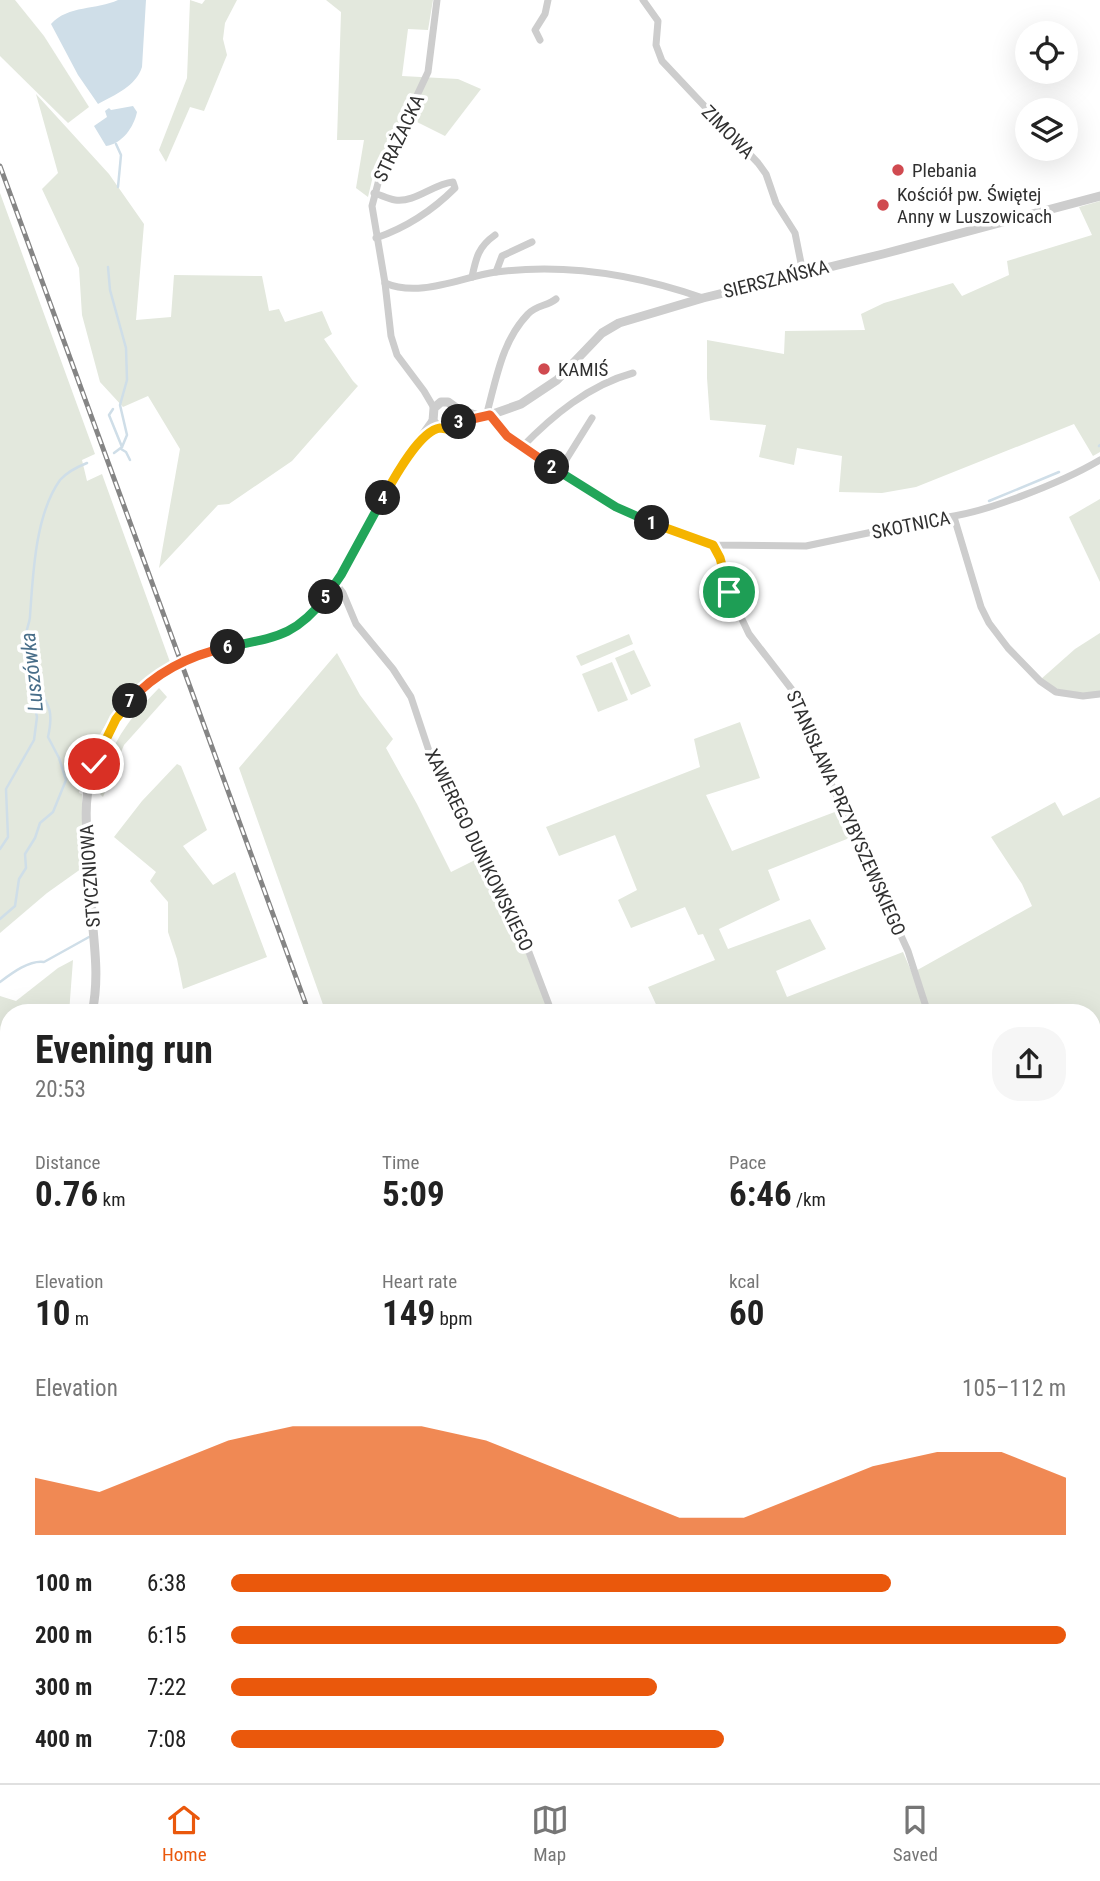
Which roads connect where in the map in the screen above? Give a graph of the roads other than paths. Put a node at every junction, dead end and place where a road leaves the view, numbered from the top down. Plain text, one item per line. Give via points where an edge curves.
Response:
1 (437, 0) edge
2 (548, 0) edge
3 (643, 0) edge
4 (540, 40) dead end
5 (374, 193) junction
6 (1100, 196) edge
7 (495, 235) dead end
8 (376, 238) junction
9 (531, 242) dead end
10 (496, 272) junction
11 (803, 273) junction
12 (472, 277) junction
13 (386, 283) junction
14 (703, 298) junction
15 (556, 299) dead end
16 (633, 373) dead end
17 (438, 405) junction
18 (459, 410) junction
19 (485, 416) junction
20 (592, 418) dead end
21 (459, 421) junction
22 (436, 425) junction
23 (522, 448) junction
24 (1100, 460) edge
25 (559, 471) junction
26 (954, 517) junction
27 (713, 545) junction
28 (336, 584) junction
29 (1100, 694) edge
30 (94, 1004) edge
31 (549, 1004) edge
32 (925, 1004) edge

1 - 5 street, STRAŻACKA via 428,72
2 - 4 street via 535,30
3 - 11 street, ZIMOWA via 657,21 656,45 662,61 766,174 776,203 795,233
5 - 8 street, STRAŻACKA
5 - 8 street via 409,200 453,182 455,188 419,219
6 - 11 street, SIERSZAŃSKA
7 - 12 street via 476,255
8 - 13 street, STRAŻACKA
9 - 10 street via 502,257
10 - 12 street
10 - 14 street via 586,270
11 - 14 street, SIERSZAŃSKA
12 - 13 street via 408,288
13 - 17 street, STRAŻACKA via 397,355
14 - 19 street, SIERSZAŃSKA via 610,327 557,380 521,404
15 - 19 street via 526,316 505,348
16 - 23 street via 583,394
17 - 18 street via 455,404
17 - 22 street
18 - 19 street
18 - 21 street
19 - 21 street, SIERSZAŃSKA
19 - 23 street
20 - 25 street
21 - 22 street via 451,429
22 - 28 street, STYCZNIOWA via 400,468
23 - 25 street
24 - 26 street, SKOTNICA via 1039,488
25 - 27 street via 616,507
26 - 27 street, SKOTNICA via 806,546
26 - 29 street via 981,607 1003,642 1056,692
27 - 32 street, STANISŁAWA PRZYBYSZEWSKIEGO via 749,634 793,691 908,951
28 - 30 street, STYCZNIOWA via 294,628 278,637 183,661 148,683 116,719 99,750 86,801 97,984
28 - 31 street, XAWEREGO DUNIKOWSKIEGO via 356,624 411,697 430,754 519,926

